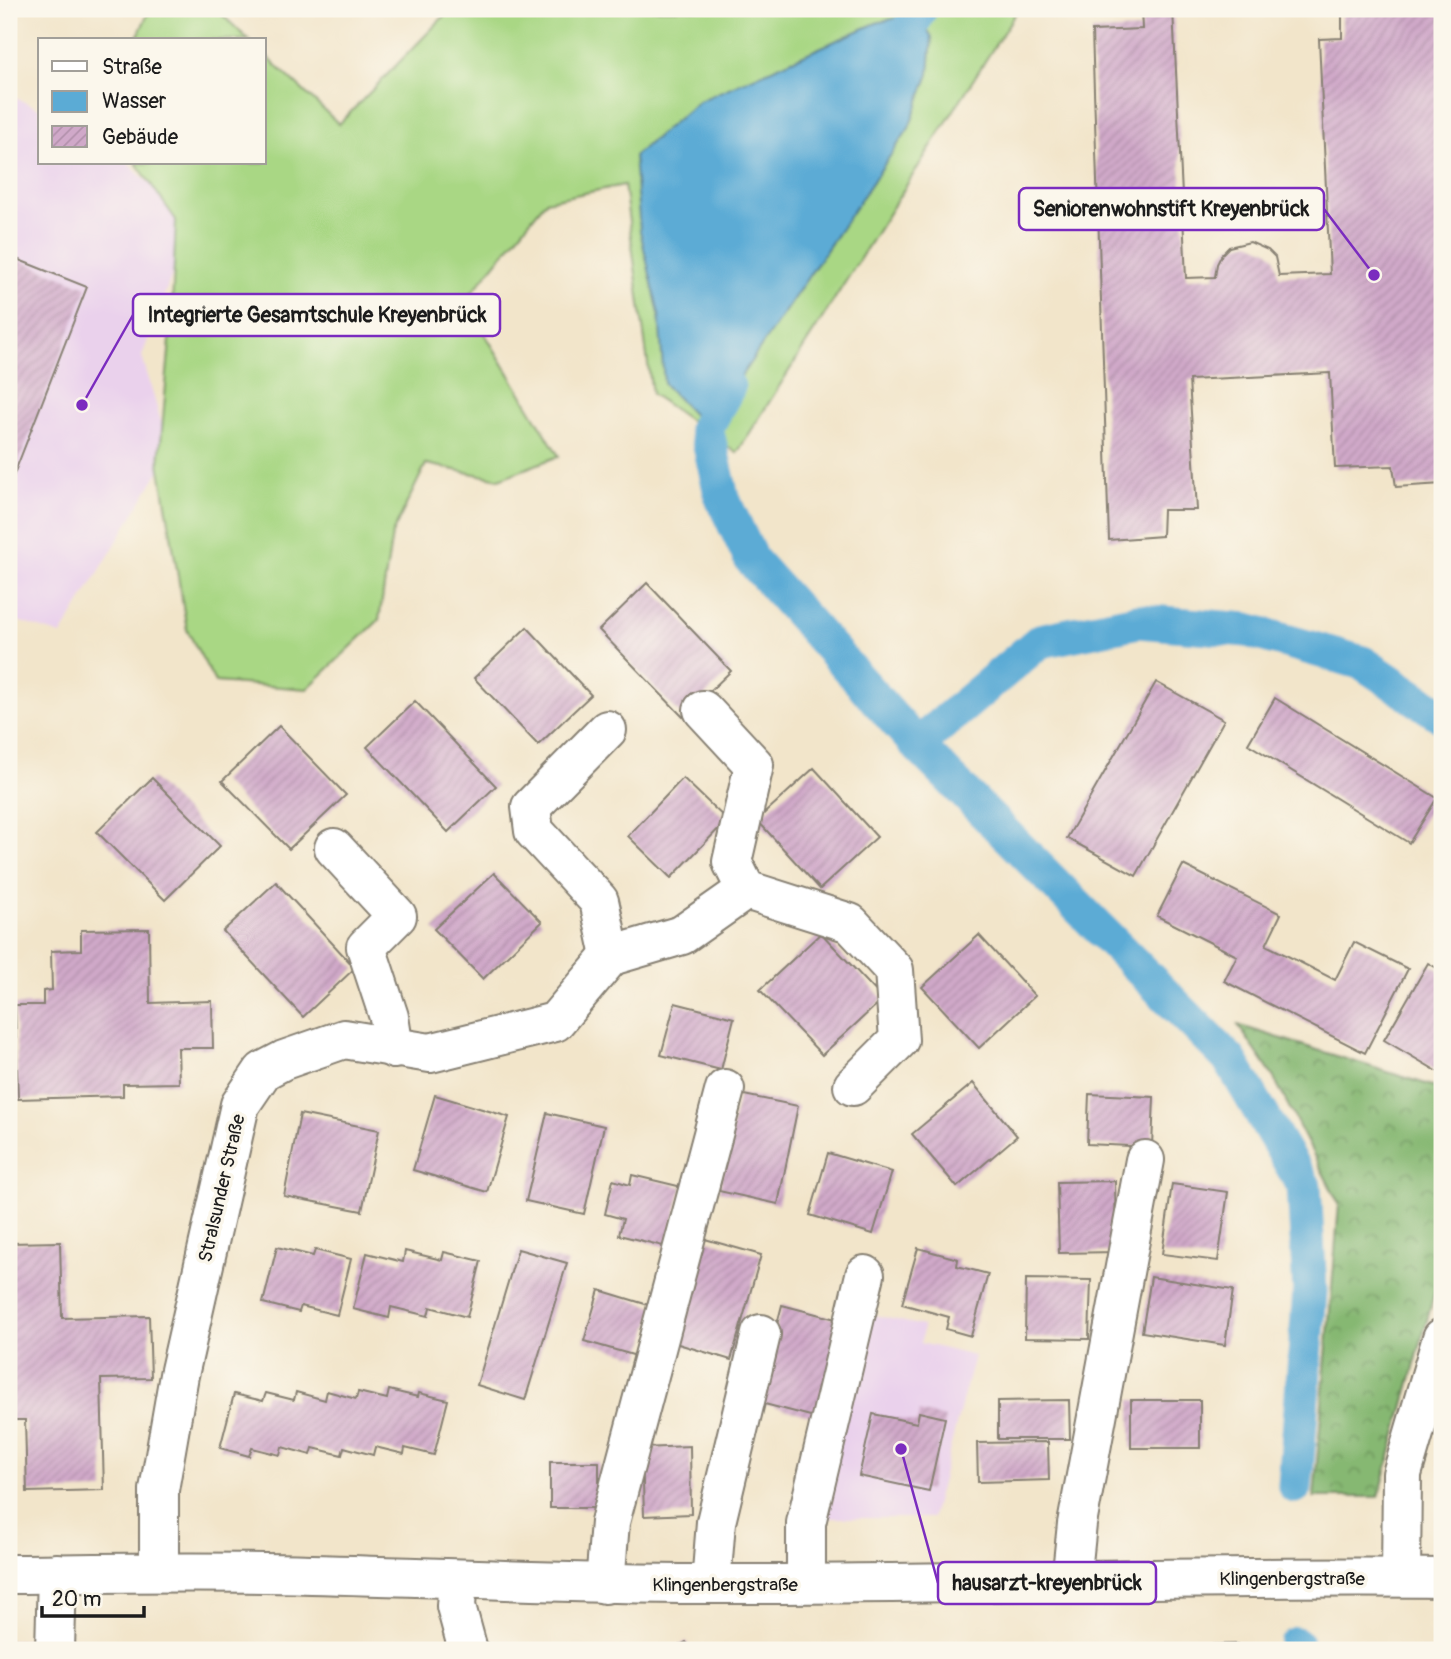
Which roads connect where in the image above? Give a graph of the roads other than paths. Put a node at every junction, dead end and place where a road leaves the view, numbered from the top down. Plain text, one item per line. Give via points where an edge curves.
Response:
1 (703, 710) dead end
2 (607, 730) dead end
3 (334, 848) dead end
4 (746, 890) junction
5 (611, 956) junction
6 (394, 1049) junction
7 (853, 1086) dead end
8 (725, 1089) dead end
9 (1144, 1160) dead end
10 (864, 1275) dead end
11 (761, 1334) dead end
12 (1442, 1338) edge
13 (159, 1572) junction
14 (57, 1573) junction
15 (9, 1574) edge
16 (1401, 1577) junction
17 (458, 1578) junction
18 (1442, 1578) edge
19 (1071, 1582) junction
20 (806, 1583) junction
21 (605, 1584) junction
22 (711, 1584) junction
23 (55, 1650) edge
24 (468, 1650) edge

1 - 4 street via 754,765 732,862
2 - 5 street via 531,807 534,831 600,901
3 - 6 street via 397,916 366,947 389,1017
4 - 5 street via 682,935
4 - 7 street via 850,923 894,970 899,1040
5 - 6 street, Stralsunder Straße via 555,1023 430,1053
6 - 13 street, Stralsunder Straße via 344,1039 284,1059 263,1071 240,1105 178,1375 159,1490
8 - 21 street via 610,1522
9 - 19 street via 1077,1524
10 - 20 street via 806,1523
11 - 22 street via 716,1522
12 - 16 street via 1402,1474
13 - 14 street, Klingenbergstraße
13 - 17 street, Klingenbergstraße
14 - 15 street, Klingenbergstraße
14 - 23 street
16 - 18 street, Klingenbergstraße
16 - 19 street, Klingenbergstraße
17 - 21 street, Klingenbergstraße
17 - 24 street via 456,1606
19 - 20 street, Klingenbergstraße
20 - 22 street, Klingenbergstraße
21 - 22 street, Klingenbergstraße

